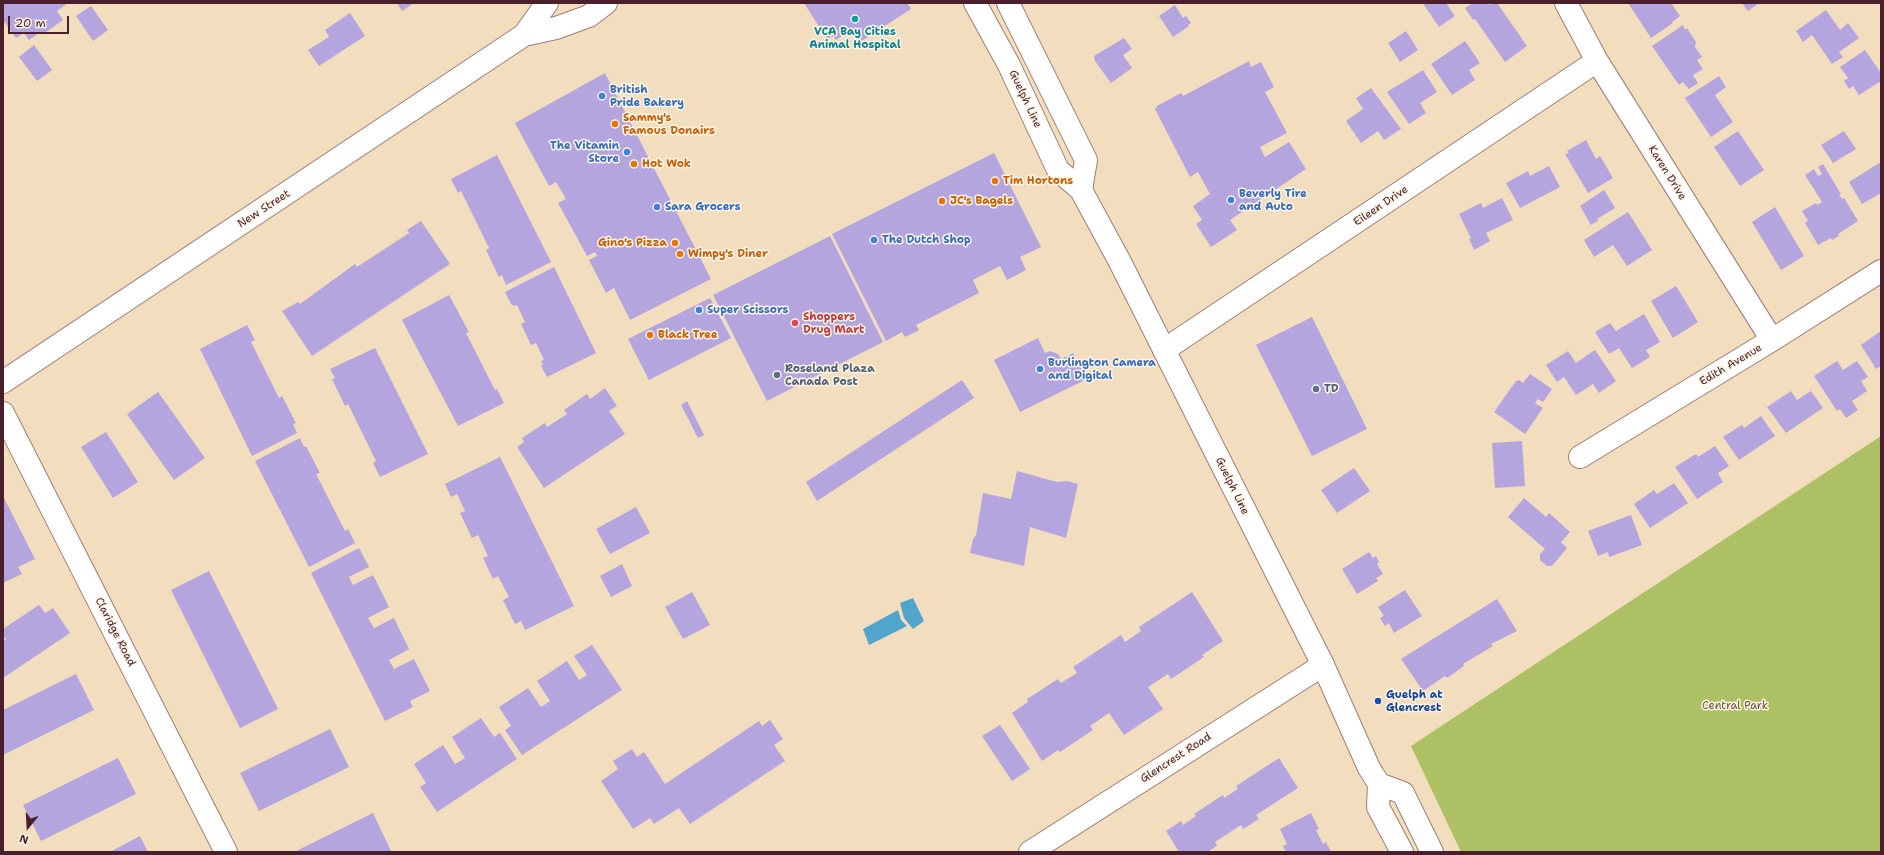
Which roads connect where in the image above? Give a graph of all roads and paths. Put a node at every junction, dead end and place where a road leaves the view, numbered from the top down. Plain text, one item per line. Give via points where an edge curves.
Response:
1 (547, 3) edge
2 (606, 3) edge
3 (975, 3) edge
4 (1008, 3) edge
5 (1566, 3) edge
6 (524, 36) junction
7 (1598, 62) junction
8 (1081, 190) junction
9 (1881, 271) edge
10 (1772, 340) junction
11 (1164, 350) junction
12 (3, 382) edge
13 (3, 413) edge
14 (1580, 457) dead end
15 (1323, 665) junction
16 (1379, 784) junction
17 (226, 852) edge
18 (1030, 852) edge
19 (1402, 852) edge
20 (1432, 852) edge

1 - 6 street, New Street
2 - 6 street, New Street via 589,16
3 - 8 street, Guelph Line via 1009,65 1058,170
4 - 8 street via 1086,160
5 - 7 street, Karen Drive
6 - 12 street, New Street
7 - 10 street, Karen Drive
7 - 11 street, Eileen Drive
8 - 11 street, Guelph Line
9 - 10 street, Edith Avenue
10 - 14 street, Edith Avenue
11 - 15 street, Guelph Line
13 - 17 street, Claridge Road
15 - 16 street, Guelph Line via 1368,768
15 - 18 street, Glencrest Road
16 - 19 street via 1378,807
16 - 20 street via 1403,793

